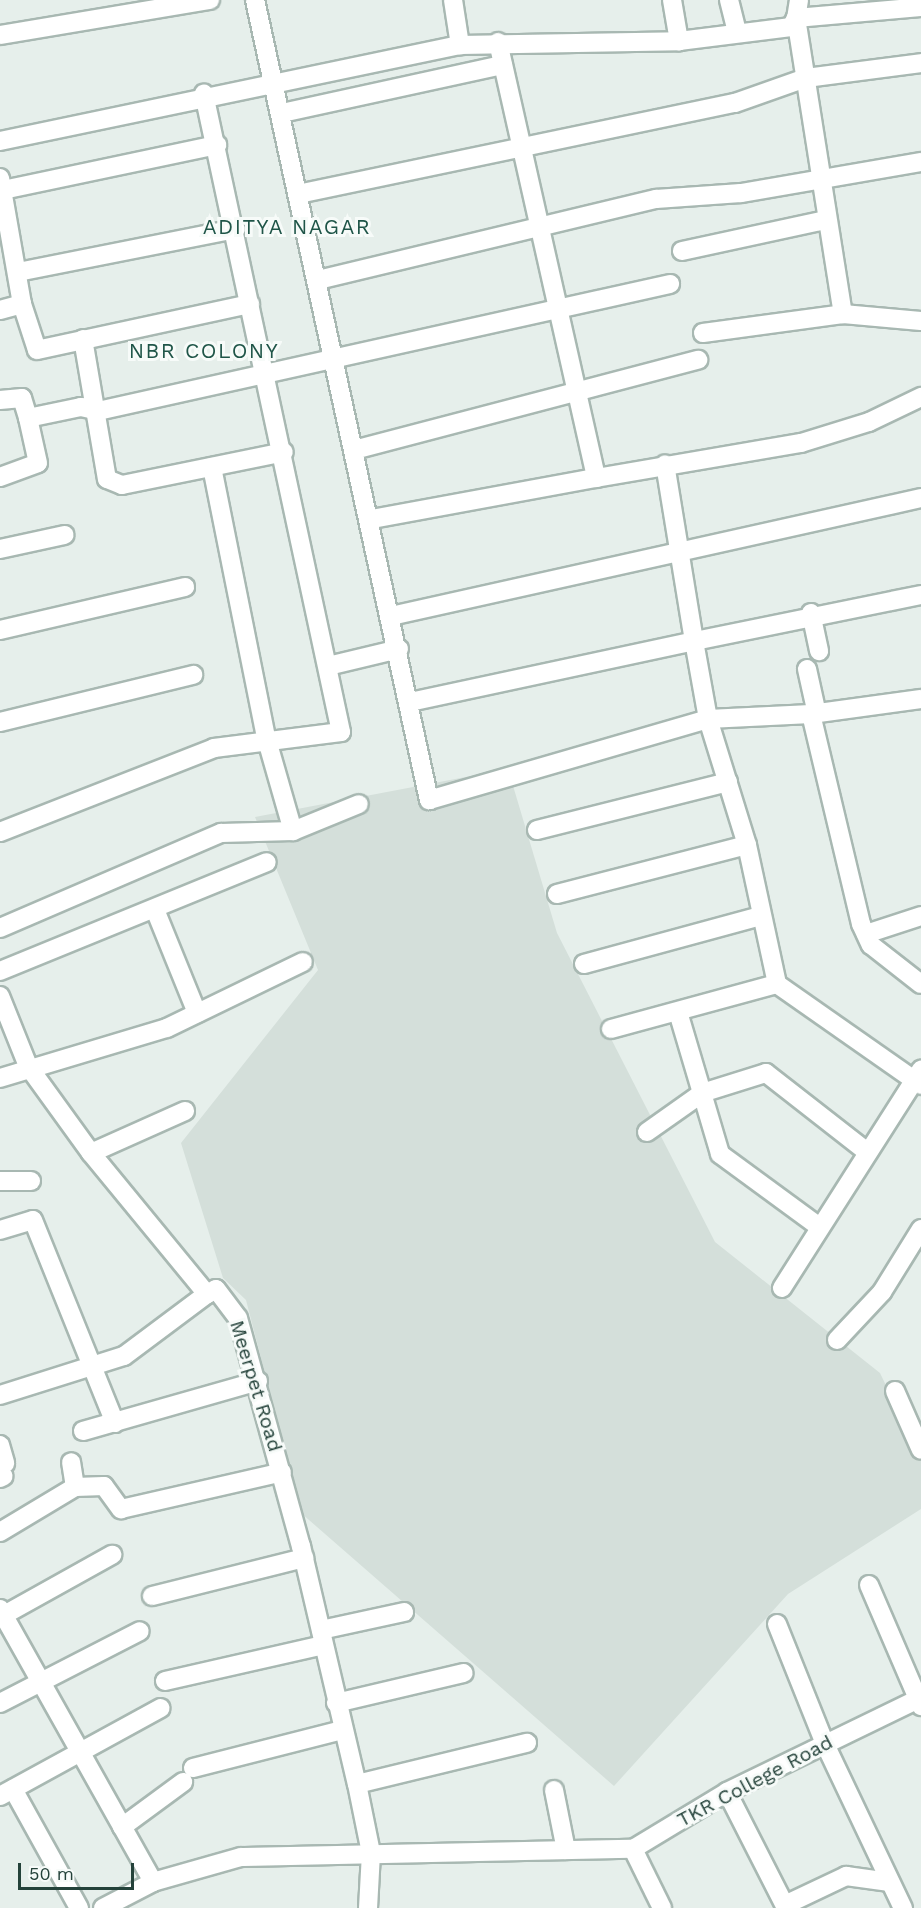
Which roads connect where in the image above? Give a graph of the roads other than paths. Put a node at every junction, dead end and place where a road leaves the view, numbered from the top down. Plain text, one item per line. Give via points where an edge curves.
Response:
1 (210, 0) edge
2 (255, 0) edge
3 (453, 0) edge
4 (672, 0) edge
5 (729, 0) edge
6 (799, 0) edge
7 (921, 7) edge
8 (796, 18) junction
9 (737, 32) junction
10 (0, 35) edge
11 (498, 42) junction
12 (678, 42) junction
13 (460, 45) junction
14 (921, 63) edge
15 (503, 65) junction
16 (806, 78) junction
17 (275, 82) junction
18 (204, 94) junction
19 (282, 113) junction
20 (0, 141) edge
21 (218, 145) junction
22 (522, 147) junction
23 (921, 162) edge
24 (821, 181) junction
25 (2, 184) edge
26 (298, 194) junction
27 (825, 220) junction
28 (541, 225) junction
29 (4, 227) edge
30 (236, 229) junction
31 (682, 251) dead end
32 (18, 272) junction
33 (318, 280) junction
34 (670, 284) dead end
35 (22, 304) junction
36 (250, 304) junction
37 (556, 308) junction
38 (0, 310) edge
39 (843, 314) junction
40 (921, 321) edge
41 (703, 333) dead end
42 (83, 339) junction
43 (336, 357) junction
44 (698, 360) dead end
45 (266, 373) junction
46 (575, 392) junction
47 (921, 397) edge
48 (0, 400) edge
49 (98, 411) junction
50 (28, 418) junction
51 (354, 450) junction
52 (284, 452) junction
53 (665, 464) junction
54 (212, 467) junction
55 (0, 477) edge
56 (596, 478) junction
57 (921, 498) edge
58 (372, 519) junction
59 (64, 535) dead end
60 (0, 549) edge
61 (677, 556) junction
62 (185, 587) dead end
63 (921, 595) edge
64 (811, 613) junction
65 (391, 616) junction
66 (0, 630) edge
67 (694, 640) junction
68 (399, 649) junction
69 (819, 651) dead end
70 (328, 666) junction
71 (807, 669) dead end
72 (193, 675) dead end
73 (921, 699) edge
74 (410, 702) junction
75 (814, 714) junction
76 (708, 719) junction
77 (0, 722) edge
78 (266, 737) junction
79 (728, 782) junction
80 (359, 804) dead end
81 (537, 830) dead end
82 (293, 831) junction
83 (0, 832) edge
84 (747, 845) junction
85 (267, 862) dead end
86 (557, 894) dead end
87 (156, 912) junction
88 (761, 915) junction
89 (921, 916) edge
90 (0, 928) edge
91 (866, 934) junction
92 (303, 962) dead end
93 (584, 964) dead end
94 (0, 971) edge
95 (777, 984) junction
96 (921, 984) edge
97 (0, 996) edge
98 (678, 1012) junction
99 (197, 1013) junction
100 (611, 1029) dead end
101 (28, 1066) junction
102 (0, 1078) edge
103 (919, 1079) edge
104 (702, 1093) junction
105 (185, 1111) dead end
106 (647, 1132) dead end
107 (866, 1150) junction
108 (91, 1153) junction
109 (0, 1181) edge
110 (31, 1181) dead end
111 (818, 1226) junction
112 (921, 1229) edge
113 (0, 1230) edge
114 (782, 1288) dead end
115 (207, 1294) junction
116 (837, 1340) dead end
117 (92, 1369) junction
118 (258, 1381) junction
119 (894, 1391) dead end
120 (0, 1395) edge
121 (115, 1423) junction
122 (83, 1431) dead end
123 (0, 1445) edge
124 (921, 1449) edge
125 (71, 1462) dead end
126 (3, 1472) edge
127 (282, 1472) junction
128 (75, 1486) junction
129 (0, 1532) edge
130 (112, 1555) dead end
131 (304, 1558) junction
132 (869, 1585) dead end
133 (152, 1596) dead end
134 (404, 1611) dead end
135 (2, 1612) edge
136 (777, 1623) dead end
137 (140, 1631) dead end
138 (322, 1637) junction
139 (464, 1673) dead end
140 (165, 1681) dead end
141 (40, 1683) junction
142 (920, 1701) edge
143 (0, 1703) edge
144 (336, 1703) junction
145 (161, 1708) dead end
146 (342, 1730) junction
147 (527, 1743) dead end
148 (825, 1744) junction
149 (80, 1751) junction
150 (357, 1784) junction
151 (554, 1790) dead end
152 (7, 1792) edge
153 (727, 1792) junction
154 (122, 1827) junction
155 (633, 1849) junction
156 (566, 1850) junction
157 (371, 1853) junction
158 (153, 1882) junction
159 (890, 1882) junction
160 (123, 1903) edge
161 (900, 1906) edge
162 (785, 1907) edge
163 (79, 1908) edge
164 (103, 1908) edge
165 (368, 1908) edge
166 (662, 1908) edge

1 - 10 street
2 - 17 street
3 - 13 street
4 - 12 street
5 - 9 street
6 - 8 street
7 - 8 street
8 - 9 street via 791,27
8 - 16 street
9 - 12 street
11 - 12 street
11 - 13 street
11 - 15 street
13 - 17 street
14 - 16 street
15 - 19 street
15 - 22 street
16 - 22 street via 735,103
16 - 24 street
17 - 18 street
17 - 19 street
18 - 20 street
18 - 21 street
19 - 26 street
21 - 25 street
21 - 30 street
22 - 26 street
22 - 28 street
23 - 24 street
24 - 27 street
24 - 28 street via 656,199
25 - 29 street
26 - 33 street
27 - 31 street
27 - 39 street
28 - 33 street
28 - 37 street
29 - 32 street
30 - 32 street
30 - 36 street
32 - 35 street
33 - 43 street
34 - 37 street
35 - 38 street
35 - 42 street via 37,350
36 - 42 street
36 - 45 street
37 - 43 street
37 - 46 street
39 - 40 street
39 - 41 street
42 - 49 street
43 - 45 street
43 - 51 street
44 - 46 street
45 - 49 street
45 - 52 street
46 - 51 street
46 - 56 street
47 - 53 street via 869,422 801,443
48 - 50 street via 22,398
49 - 50 street via 81,407
49 - 54 street via 107,479 122,485
50 - 55 street via 38,463
51 - 58 street
52 - 54 street
52 - 70 street
53 - 56 street
53 - 61 street
54 - 78 street
56 - 58 street
57 - 61 street
58 - 65 street
59 - 60 street
61 - 65 street
61 - 67 street
62 - 66 street
63 - 64 street
64 - 67 street
64 - 69 street
65 - 68 street
67 - 74 street
67 - 76 street
68 - 70 street
68 - 74 street
70 - 78 street via 341,732
71 - 75 street
72 - 77 street
73 - 75 street
74 - 76 street via 429,800
75 - 76 street
75 - 91 street
76 - 79 street
78 - 82 street
78 - 83 street via 214,748
79 - 81 street
79 - 84 street
80 - 82 street
82 - 90 street via 221,833
84 - 86 street
84 - 88 street
85 - 87 street
87 - 94 street
87 - 99 street
88 - 93 street
88 - 95 street
89 - 91 street
91 - 96 street via 871,945
92 - 99 street
95 - 98 street
95 - 103 street
97 - 101 street, Meerpet Road
98 - 100 street
98 - 104 street
99 - 101 street via 167,1028
101 - 102 street
101 - 108 street, Meerpet Road
103 - 107 street
104 - 106 street
104 - 107 street via 766,1073
104 - 111 street via 720,1154
105 - 108 street
107 - 111 street
108 - 115 street, Meerpet Road
109 - 110 street
111 - 114 street
112 - 116 street via 882,1292
113 - 117 street via 33,1220
115 - 117 street via 124,1356
115 - 118 street, Meerpet Road via 216,1289 238,1318
117 - 120 street
117 - 121 street
118 - 121 street
118 - 127 street, Meerpet Road
119 - 124 street
121 - 122 street
123 - 126 street
125 - 128 street
127 - 128 street via 121,1509 104,1486
127 - 131 street, Meerpet Road
128 - 129 street
130 - 135 street
131 - 133 street
131 - 138 street, Meerpet Road
132 - 142 street
134 - 138 street
135 - 141 street
136 - 148 street
137 - 141 street
138 - 140 street
138 - 144 street, Meerpet Road
139 - 144 street
141 - 143 street
141 - 149 street
142 - 148 street, TKR College Road
144 - 146 street, Meerpet Road
145 - 149 street
146 - 150 street, Meerpet Road
146 - 154 street via 188,1775
147 - 150 street
148 - 153 street, TKR College Road
148 - 159 street
149 - 152 street
149 - 154 street
150 - 157 street, Meerpet Road
151 - 156 street
152 - 163 street
153 - 155 street, TKR College Road
153 - 162 street
154 - 158 street
155 - 156 street
155 - 166 street
156 - 157 street
157 - 158 street via 241,1857
157 - 165 street, Meerpet Road
158 - 160 street
159 - 161 street
159 - 162 street via 846,1876
160 - 164 street

